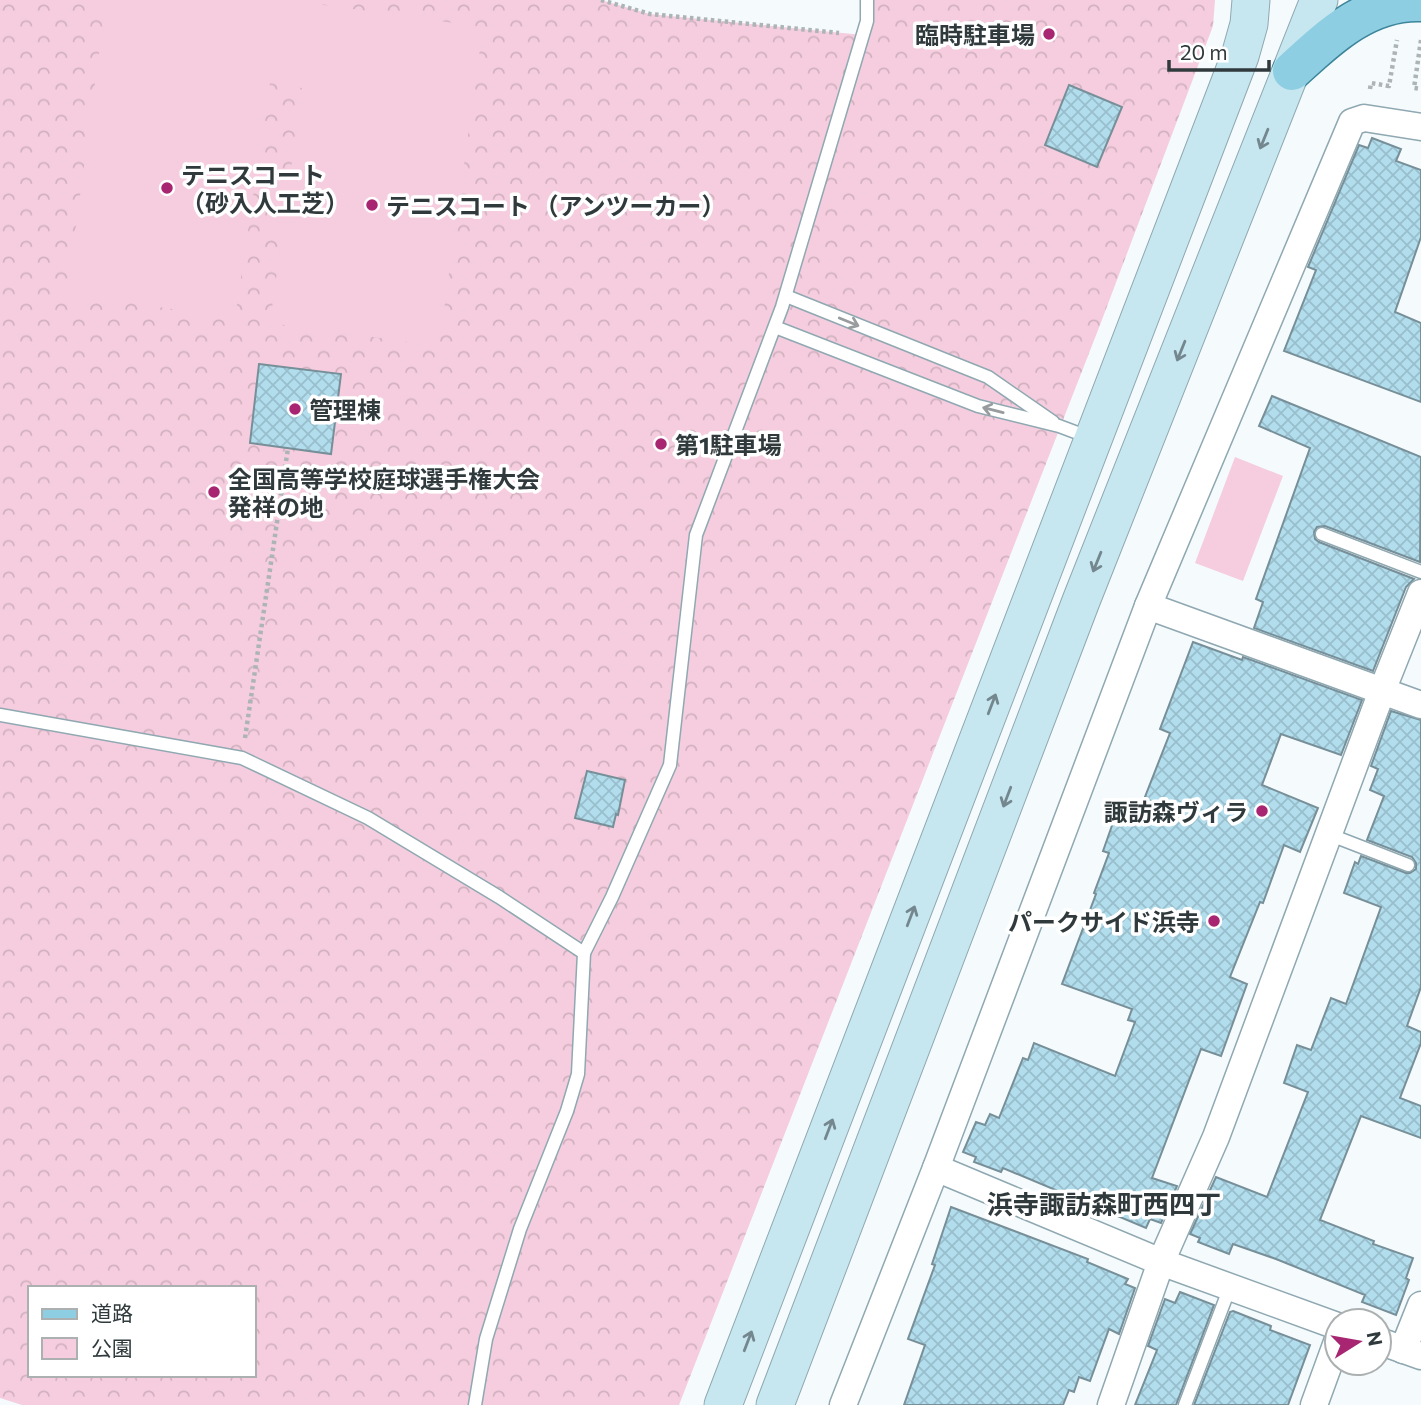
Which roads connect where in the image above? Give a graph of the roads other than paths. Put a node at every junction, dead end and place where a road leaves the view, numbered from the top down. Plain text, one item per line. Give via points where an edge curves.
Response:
1 (867, 0) edge
2 (1251, 0) edge
3 (1319, 0) edge
4 (1410, 16) edge
5 (1291, 73) junction
6 (1421, 127) edge
7 (786, 296) junction
8 (775, 327) junction
9 (1059, 426) junction
10 (1094, 439) junction
11 (1322, 534) dead end
12 (1421, 572) edge
13 (1421, 593) edge
14 (1148, 606) junction
15 (1382, 691) junction
16 (1421, 705) edge
17 (0, 715) edge
18 (1328, 834) junction
19 (1408, 864) dead end
20 (584, 953) junction
21 (936, 1168) junction
22 (1161, 1262) junction
23 (1230, 1287) junction
24 (1421, 1305) edge
25 (1323, 1321) edge
26 (1401, 1349) edge
27 (1324, 1377) edge
28 (475, 1405) edge
29 (723, 1405) edge
30 (775, 1405) edge
31 (843, 1405) edge
32 (1111, 1405) edge
33 (1185, 1405) edge
34 (1314, 1405) edge

1 - 7 lane via 863,36
2 - 10 street via 1240,56
3 - 5 street
4 - 5 main road via 1411,1 1375,9 1343,24
5 -> 30 street via 1081,601
6 - 14 street via 1364,118 1352,121
7 - 8 lane
7 -> 9 lane via 988,377
9 -> 8 lane via 978,406
8 - 20 lane via 696,535 670,765
9 - 10 lane
29 -> 10 street
11 - 12 lane
13 - 15 street
14 - 15 street
14 - 21 street
15 - 16 street
15 - 18 street
17 - 20 lane via 242,758 368,818
18 - 19 lane
18 - 22 street via 1216,1137
20 - 28 lane via 578,1074 520,1229 486,1339
21 - 22 street
21 - 31 street
22 - 23 street
22 - 32 street
23 - 25 street
23 - 33 lane
24 - 26 street
27 - 34 street

